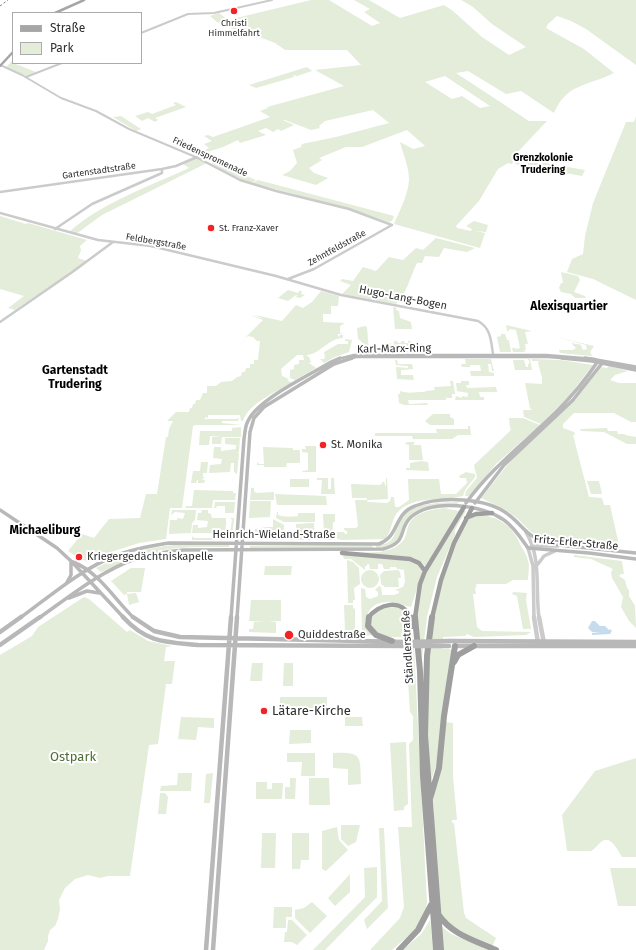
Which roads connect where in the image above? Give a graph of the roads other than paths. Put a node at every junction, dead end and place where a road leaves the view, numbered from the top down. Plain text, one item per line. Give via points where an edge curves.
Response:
1 (81, 0) edge
2 (84, 0) edge
3 (272, 0) edge
4 (53, 12) edge
5 (57, 12) edge
6 (142, 33) edge
7 (12, 53) edge
8 (12, 56) edge
9 (59, 64) edge
10 (0, 67) edge
11 (26, 77) junction
12 (197, 157) junction
13 (162, 169) junction
14 (0, 192) edge
15 (0, 213) edge
16 (392, 225) joint
17 (55, 229) junction
18 (113, 242) junction
19 (287, 279) junction
20 (0, 322) edge
21 (493, 354) junction
22 (600, 361) junction
23 (636, 369) edge
24 (467, 501) junction
25 (476, 502) junction
26 (464, 507) junction
27 (472, 508) junction
28 (0, 510) edge
29 (492, 513) junction
30 (466, 518) junction
31 (526, 532) junction
32 (237, 544) junction
33 (242, 544) junction
34 (373, 544) junction
35 (560, 546) junction
36 (528, 548) junction
37 (534, 548) junction
38 (239, 550) junction
39 (314, 550) junction
40 (373, 550) junction
41 (556, 550) junction
42 (342, 553) joint
43 (636, 554) edge
44 (636, 559) edge
45 (72, 561) junction
46 (538, 564) junction
47 (87, 570) junction
48 (425, 571) junction
49 (83, 573) junction
50 (96, 577) junction
51 (90, 582) junction
52 (64, 586) junction
53 (102, 596) junction
54 (66, 598) junction
55 (0, 632) edge
56 (235, 639) junction
57 (418, 641) junction
58 (392, 642) junction
59 (636, 642) edge
60 (231, 643) junction
61 (406, 644) junction
62 (451, 644) junction
63 (538, 644) junction
64 (544, 644) junction
65 (0, 645) edge
66 (474, 646) junction
67 (636, 646) edge
68 (451, 670) junction
69 (429, 800) junction
70 (432, 901) junction
71 (438, 913) junction
72 (206, 950) edge
73 (213, 950) edge
74 (399, 950) edge
75 (436, 950) edge
76 (441, 950) edge
77 (496, 950) edge

1 - 4 main road
2 - 5 main road
3 - 6 street via 209,14 188,14
7 - 10 main road
8 - 10 main road
9 - 11 street
10 - 11 street, Friedenspromenade
11 - 12 street, Friedenspromenade via 61,98
12 - 13 street, Gartenstadtstraße
12 - 16 street, Friedenspromenade via 230,176 251,184 349,209
13 - 14 street, Gartenstadtstraße
13 - 17 street via 162,173 92,204
15 - 17 street, Feldbergstraße
16 - 19 street, Zehntfeldstraße via 314,269
17 - 18 street, Feldbergstraße
18 - 19 street, Feldbergstraße via 150,246
18 - 20 street via 75,272
19 - 21 street, Hugo-Lang-Bogen via 341,295 480,322 488,329
21 - 22 main road, Karl-Marx-Ring via 550,355
21 - 32 main road, Karl-Marx-Ring via 346,356 331,362 257,408 246,426
22 - 23 main road, Karl-Marx-Ring
22 - 24 main road, Ständlerstraße via 565,403 498,464
22 - 25 main road, Ständlerstraße via 573,400 504,464
22 - 33 main road, Karl-Marx-Ring via 548,357 376,357 351,358 334,364 267,406 254,418 250,432
24 - 25 main road, Heinrich-Wieland-Straße
24 - 26 main road, Ständlerstraße
24 - 34 main road, Heinrich-Wieland-Straße via 438,501 409,508 400,515 390,540
25 - 27 main road, Ständlerstraße
25 - 31 main road, Heinrich-Wieland-Straße via 500,509
26 - 27 main road, Heinrich-Wieland-Straße
26 - 40 main road, Heinrich-Wieland-Straße via 438,507 418,512 407,521 402,538 397,543 388,548
26 - 48 highway, Ständlerstraße
27 - 29 main road, Heinrich-Wieland-Straße
27 - 30 highway, Ständlerstraße
28 - 45 main road
29 - 30 highway via 476,514
29 - 36 main road, Heinrich-Wieland-Straße via 510,525
30 - 69 highway, Ständlerstraße via 440,578 428,634 424,710
31 - 35 main road via 540,540
31 - 37 street, Heinrich-Wieland-Straße
32 - 33 main road, Heinrich-Wieland-Straße
32 - 38 main road
32 - 47 main road, Heinrich-Wieland-Straße via 154,545 115,556
33 - 34 main road, Heinrich-Wieland-Straße
33 - 38 main road, Karl-Marx-Ring
34 - 40 main road
35 - 37 street, Fritz-Erler-Straße
35 - 43 main road, Fritz-Erler-Straße
36 - 37 main road, Fritz-Erler-Straße
36 - 63 street via 533,566 533,610
37 - 41 main road, Fritz-Erler-Straße
37 - 46 street, Heinrich-Wieland-Straße
38 - 39 main road, Heinrich-Wieland-Straße
38 - 50 main road, Heinrich-Wieland-Straße via 164,552 125,562
38 - 56 main road
38 - 60 main road
39 - 40 main road, Heinrich-Wieland-Straße
39 - 42 main road
41 - 44 main road, Fritz-Erler-Straße
41 - 46 street via 545,555
42 - 48 highway via 410,559 419,563
45 - 47 main road
45 - 49 main road
45 - 52 main road via 71,575
46 - 64 street, Heinrich-Wieland-Straße via 539,615
47 - 49 main road, Heinrich-Wieland-Straße
47 - 50 main road
48 - 57 highway, Ständlerstraße via 416,605
49 - 51 main road
49 - 52 main road, Heinrich-Wieland-Straße
50 - 51 main road, Heinrich-Wieland-Straße
50 - 60 main road via 135,620 154,631 179,638
51 - 53 main road
51 - 54 main road, Heinrich-Wieland-Straße
52 - 55 main road, Heinrich-Wieland-Straße
53 - 54 main road via 97,592 87,591
53 - 60 main road via 131,627 153,640 182,644
54 - 65 main road, Heinrich-Wieland-Straße
56 - 58 main road
56 - 60 main road
57 - 58 highway via 410,616 406,610 394,604 376,608 368,617 370,629 375,635
57 - 61 main road, bridge
57 - 62 main road, bridge
57 - 70 highway, Ständlerstraße via 423,776
58 - 61 main road
59 - 64 main road
60 - 61 main road
60 - 72 main road
60 - 73 main road
62 - 63 main road
62 - 66 main road
62 - 68 highway
63 - 64 main road
63 - 66 main road
64 - 67 main road
66 - 68 highway via 458,655
68 - 69 highway via 439,768
69 - 71 highway, Ständlerstraße
70 - 74 highway via 418,933
70 - 75 highway, Ständlerstraße
71 - 76 highway, Ständlerstraße
71 - 77 highway via 447,927 457,934

